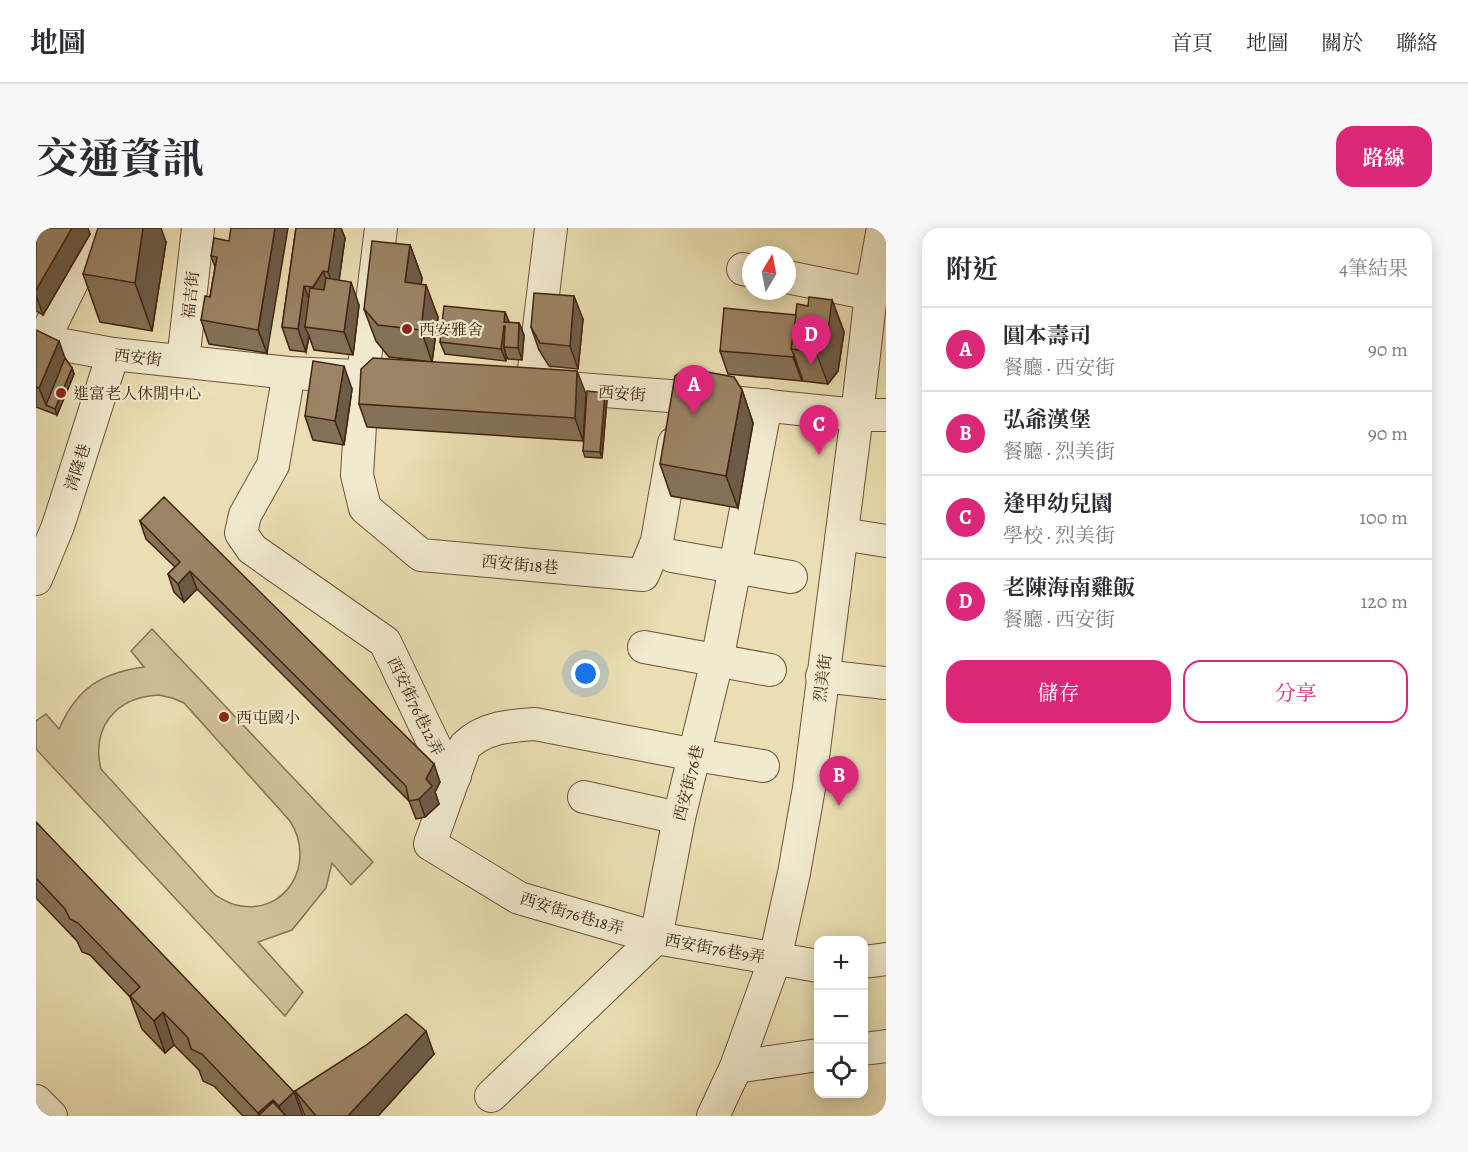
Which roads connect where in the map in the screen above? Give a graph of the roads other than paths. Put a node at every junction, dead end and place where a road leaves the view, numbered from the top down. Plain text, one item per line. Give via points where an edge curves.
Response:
1 (99, 228) edge
2 (198, 228) edge
3 (381, 228) edge
4 (551, 228) edge
5 (883, 228) edge
6 (796, 279) edge
7 (872, 294) junction
8 (39, 341) edge
9 (113, 354) junction
10 (183, 361) junction
11 (289, 372) junction
12 (363, 376) junction
13 (431, 380) edge
14 (682, 397) junction
15 (766, 405) junction
16 (872, 415) edge
17 (842, 534) junction
18 (886, 541) edge
19 (672, 556) dead end
20 (734, 568) junction
21 (791, 578) dead end
22 (36, 579) edge
23 (644, 647) dead end
24 (717, 661) junction
25 (770, 670) dead end
26 (822, 676) junction
27 (886, 683) edge
28 (694, 755) junction
29 (763, 766) dead end
30 (455, 776) junction
31 (584, 797) dead end
32 (679, 818) junction
33 (656, 938) junction
34 (775, 959) junction
35 (886, 959) edge
36 (868, 961) edge
37 (814, 965) edge
38 (886, 1046) edge
39 (868, 1048) edge
40 (814, 1056) edge
41 (736, 1067) junction
42 (491, 1096) dead end
43 (36, 1101) edge
44 (51, 1116) edge
45 (713, 1116) edge

1 - 8 street
2 - 10 street, 福吉街
3 - 12 street
4 - 14 street, 西安街 via 520,385
5 - 7 street, 烈美街
6 - 7 street
7 - 16 street, 烈美街
8 - 9 street, 西安街
9 - 10 street, 西安街
9 - 22 street, 清隆巷 via 58,526
10 - 11 street, 西安街
11 - 12 street, 西安街
11 - 30 street, 西安街76巷12弄 via 273,465 245,515 240,533 252,549 385,642 442,761
12 - 13 street, 西安街
12 - 14 street, 西安街18巷 via 357,475 365,508 421,555 643,575 657,541
14 - 15 street, 西安街
15 - 16 street, 西安街
15 - 20 street, 西安街76巷
16 - 17 street, 烈美街
17 - 18 street
17 - 26 street, 烈美街
19 - 20 street
20 - 21 street
20 - 24 street, 西安街76巷
23 - 24 street
24 - 25 street
24 - 28 street, 西安街76巷
26 - 27 street
26 - 34 street, 烈美街 via 809,788
28 - 29 street, 西安街76巷12弄
28 - 30 street, 西安街76巷12弄 via 535,724 520,725 474,737 465,746
28 - 32 street, 西安街76巷
30 - 33 street, 西安街76巷18弄 via 430,844 519,898
31 - 32 street
32 - 33 street, 西安街76巷
33 - 34 street, 西安街76巷9弄
33 - 42 street
34 - 37 street, 西安街76巷9弄
34 - 41 street, 烈美街
35 - 36 street
38 - 39 street
40 - 41 street
41 - 45 street, 烈美街
43 - 44 street

